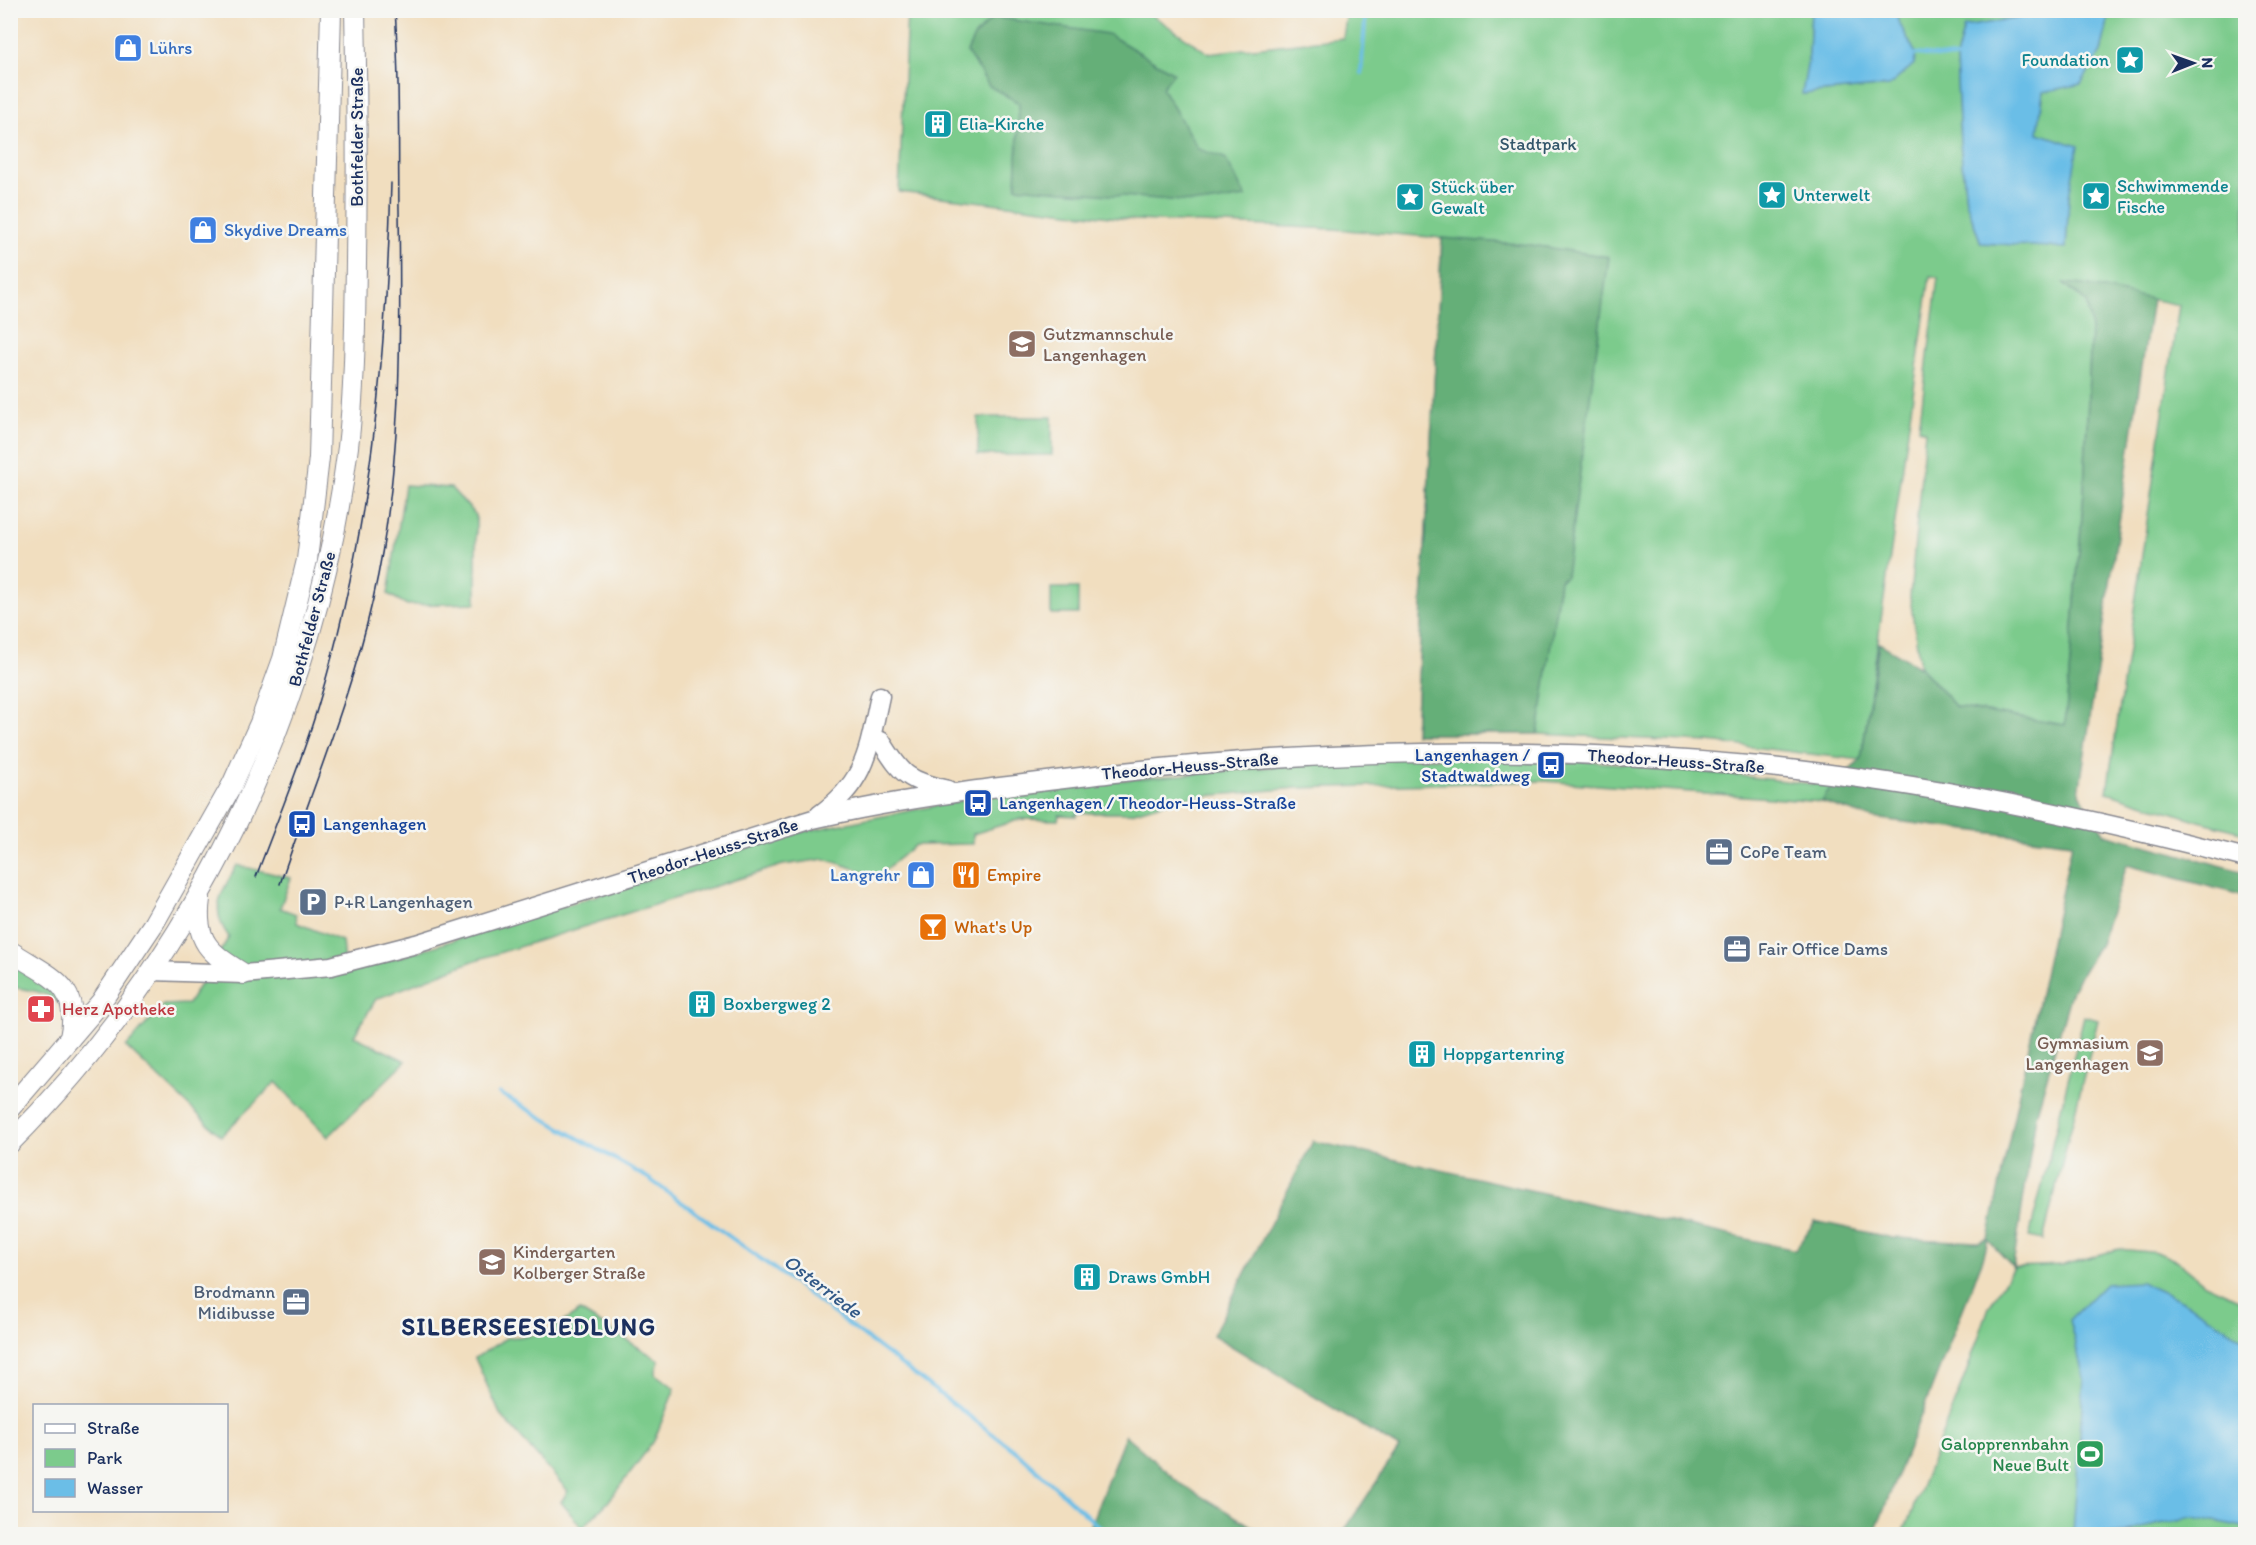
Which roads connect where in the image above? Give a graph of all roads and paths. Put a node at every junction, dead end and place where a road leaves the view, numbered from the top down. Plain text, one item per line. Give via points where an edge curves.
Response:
1 (331, 10) edge
2 (355, 10) edge
3 (880, 696) dead end
4 (881, 741) dead end
5 (956, 792) junction
6 (813, 819) junction
7 (2246, 858) edge
8 (201, 893) junction
9 (13, 953) dead end
10 (152, 971) junction
11 (244, 974) junction
12 (69, 1042) junction
13 (10, 1108) edge
14 (10, 1143) edge

1 - 12 main road, Bothfelder Straße via 319,458 307,560 292,626 260,723 221,805 139,947
2 - 8 main road, Bothfelder Straße via 355,349 348,444 336,526 311,630 282,721 245,808
3 - 6 street via 868,751 854,782 839,800
4 - 5 street via 909,778
5 - 6 street, Theodor-Heuss-Straße
5 - 7 street, Theodor-Heuss-Straße via 1286,757 1539,752 1689,760 1867,779 2058,812
6 - 11 street, Theodor-Heuss-Straße via 371,957 314,969
8 - 10 main road, Bothfelder Straße
8 - 11 main road via 199,923 205,942 219,959
9 - 12 main road via 67,991 75,1016
10 - 11 street, Theodor-Heuss-Straße
10 - 14 main road, Bothfelder Straße via 88,1055
12 - 13 main road, Bothfelder Straße

